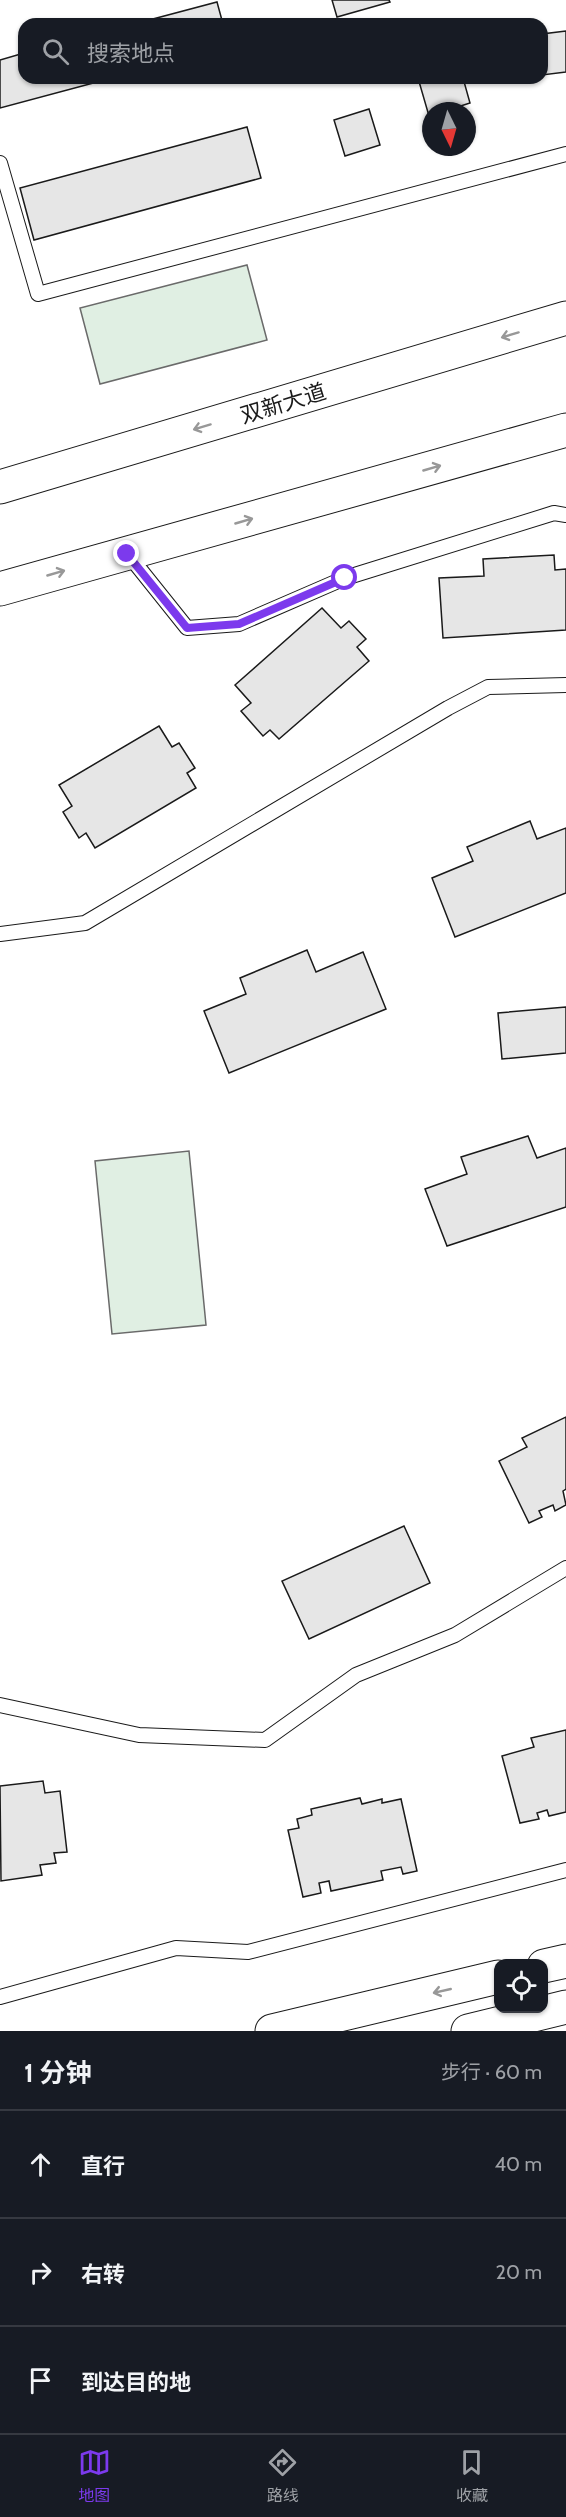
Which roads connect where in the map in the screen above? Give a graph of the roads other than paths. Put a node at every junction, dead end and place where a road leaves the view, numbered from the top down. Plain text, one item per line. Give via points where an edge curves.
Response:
1 (566, 154) edge
2 (0, 163) edge
3 (566, 318) edge
4 (566, 430) edge
5 (0, 487) edge
6 (566, 515) edge
7 (127, 554) junction
8 (0, 589) edge
9 (566, 685) edge
10 (0, 934) edge
11 (566, 1568) edge
12 (0, 1705) edge
13 (566, 1870) edge
14 (566, 1961) edge
15 (548, 1965) edge
16 (494, 1978) edge
17 (0, 1996) edge
18 (566, 2007) edge
19 (272, 2031) edge
20 (468, 2031) edge

1 - 2 lane via 38,294
3 -> 5 main road, 双新大道
7 -> 4 main road
6 - 7 lane via 554,513 345,578 239,624 187,628
8 -> 7 main road
9 - 10 lane via 488,687 85,923
11 - 12 lane via 455,1635 356,1675 265,1740 139,1735
13 - 17 lane via 248,1952 176,1948
14 - 15 main road
16 -> 19 main road
18 - 20 main road

